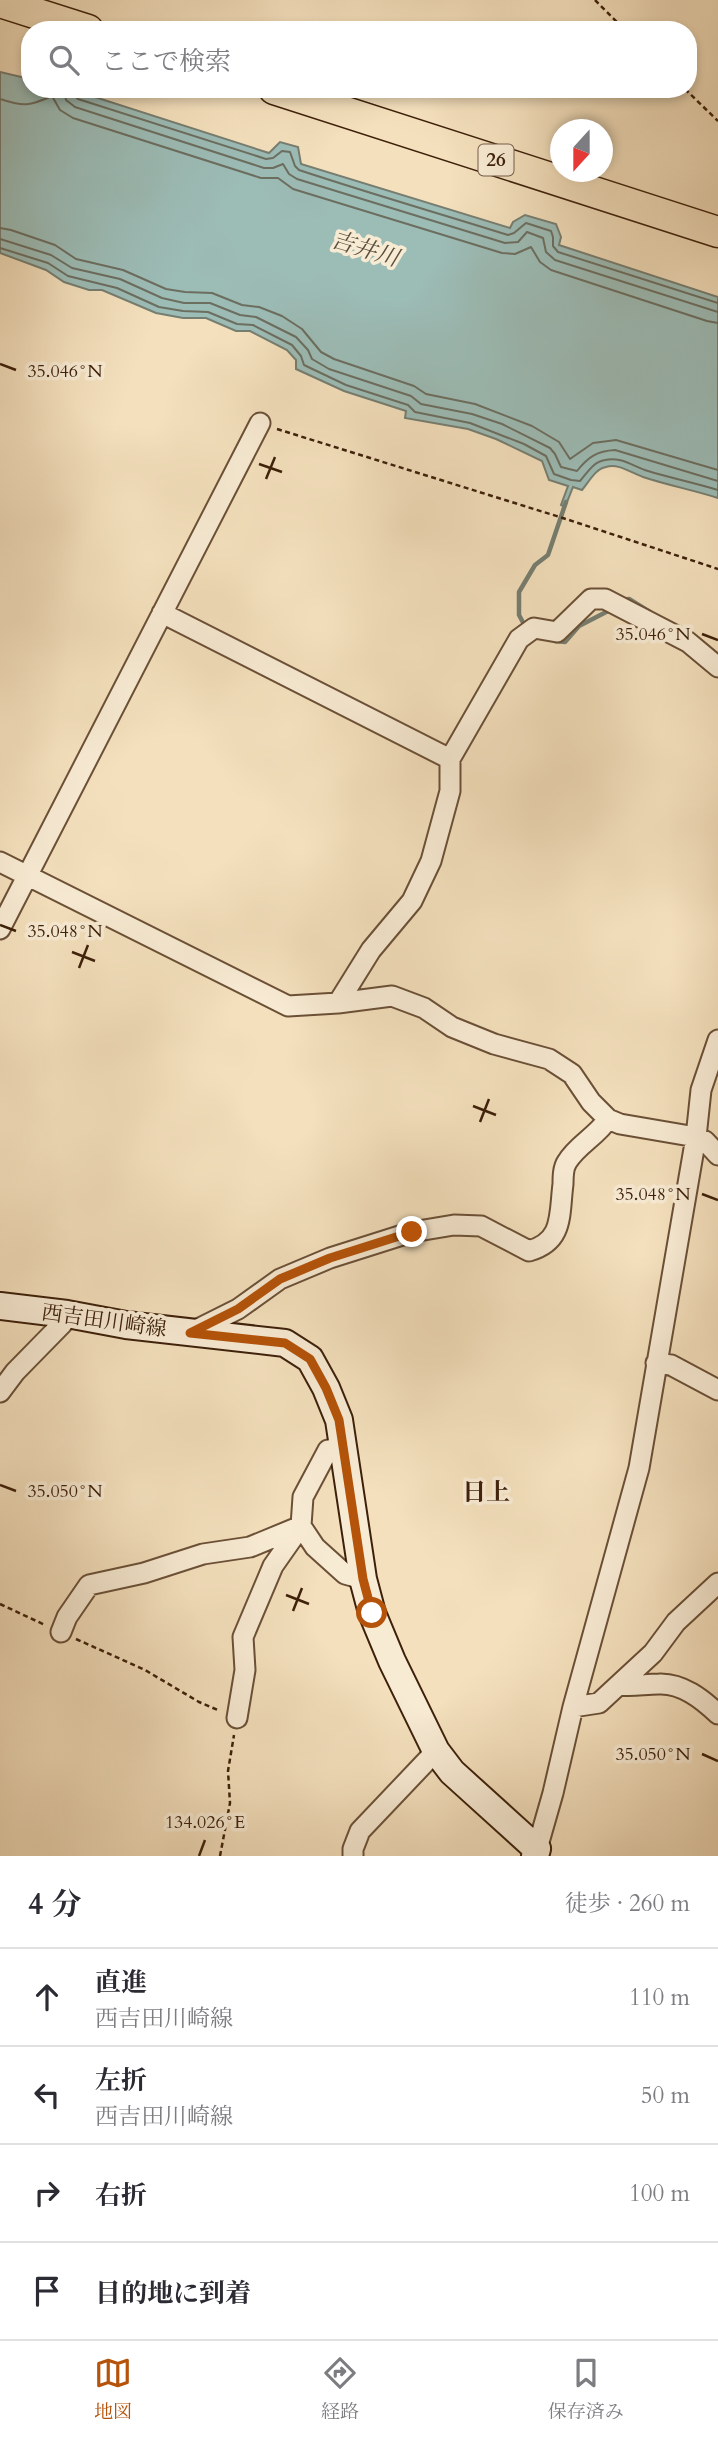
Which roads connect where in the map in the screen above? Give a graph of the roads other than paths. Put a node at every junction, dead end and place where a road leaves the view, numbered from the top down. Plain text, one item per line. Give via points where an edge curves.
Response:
1 (0, 2) edge
2 (60, 21) edge
3 (302, 98) edge
4 (718, 232) edge
5 (260, 424) road end
6 (162, 613) junction
7 (718, 667) edge
8 (450, 760) junction
9 (0, 862) edge
10 (27, 875) junction
11 (0, 929) edge
12 (338, 1003) junction
13 (718, 1040) edge
14 (608, 1119) junction
15 (696, 1137) junction
16 (718, 1155) edge
17 (0, 1306) edge
18 (67, 1314) junction
19 (190, 1333) junction
20 (656, 1363) junction
21 (718, 1390) edge
22 (0, 1392) edge
23 (344, 1447) junction
24 (301, 1526) junction
25 (363, 1579) junction
26 (718, 1583) edge
27 (61, 1632) road end
28 (619, 1685) junction
29 (573, 1707) junction
30 (718, 1714) edge
31 (237, 1718) road end
32 (436, 1751) junction
33 (536, 1853) edge
34 (353, 1856) edge

1 - 2 main road
3 - 4 main road, 26
5 - 6 street
6 - 8 street
6 - 10 street
7 - 8 street via 688,642 605,598 591,599 557,632 534,628 519,639
8 - 12 street via 450,791 431,861 412,901 371,950
9 - 10 street
10 - 11 street
10 - 12 street via 288,1006
12 - 14 street via 392,996 494,1045 549,1059 572,1074
13 - 15 street via 701,1090
14 - 15 street
14 - 19 street via 564,1165 557,1227 544,1247 529,1251 481,1226 412,1232 280,1279 238,1309
15 - 16 street
15 - 20 street
17 - 18 main road, 西吉田川崎線
18 - 19 main road, 西吉田川崎線
18 - 22 street
19 - 23 main road, 西吉田川崎線 via 285,1343 310,1359 339,1420
20 - 21 street via 671,1365
20 - 29 street via 639,1468
23 - 24 street via 328,1450 317,1467 303,1497
23 - 25 main road, 西吉田川崎線
24 - 25 street via 315,1547 345,1574
24 - 27 street via 250,1547 203,1554 89,1586
24 - 31 street via 274,1566 243,1637 245,1670
25 - 32 main road, 西吉田川崎線 via 391,1661
26 - 28 street
28 - 29 street via 599,1703
28 - 30 street via 677,1686
29 - 33 street
32 - 33 main road, 西吉田川崎線
32 - 34 street via 360,1831

